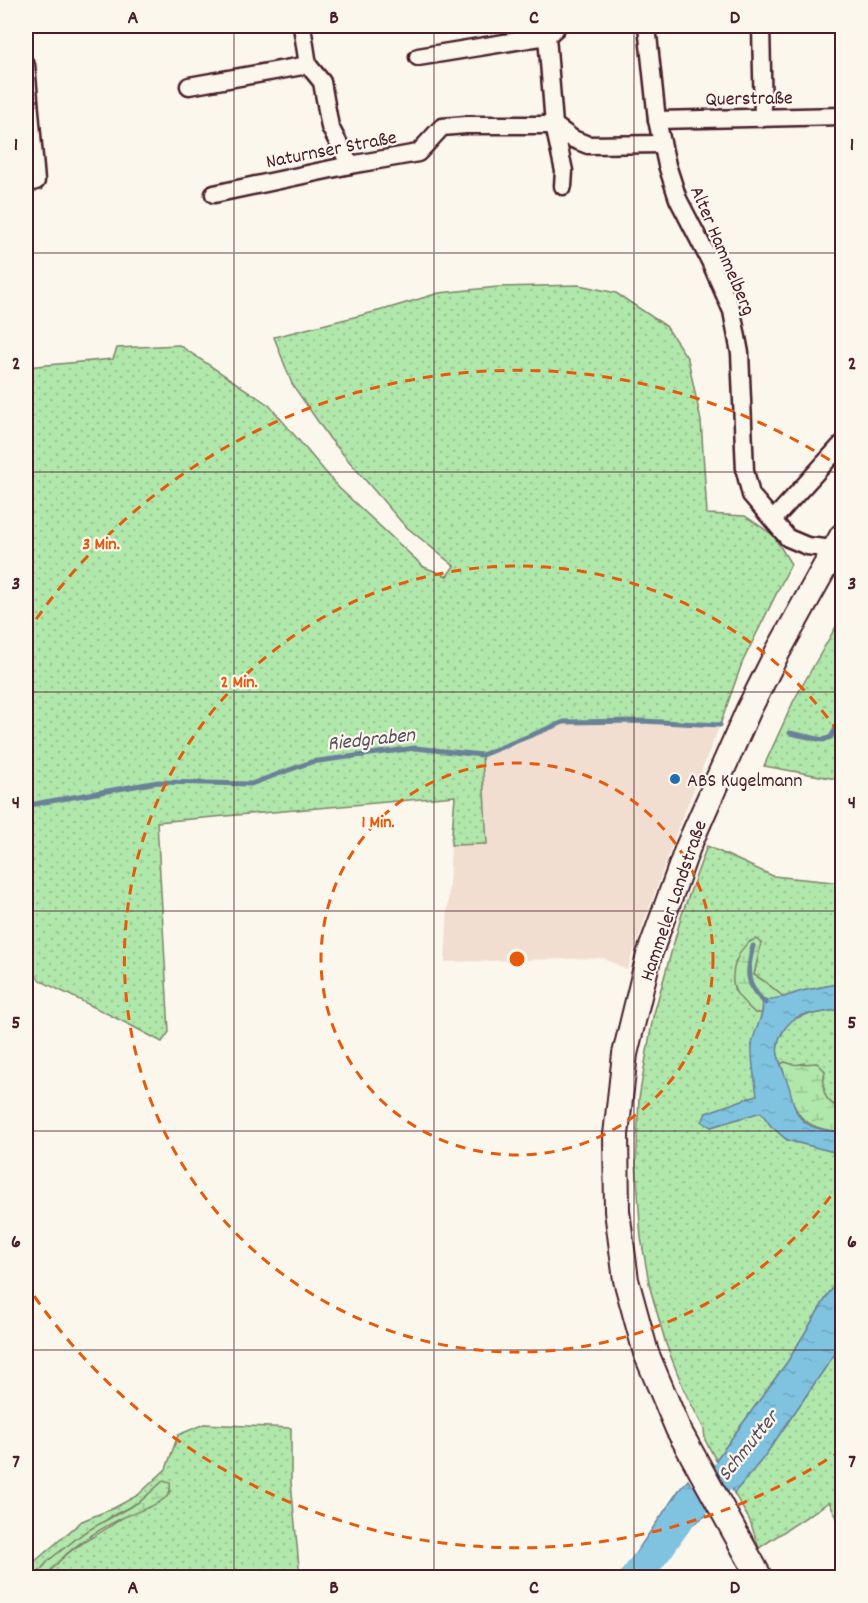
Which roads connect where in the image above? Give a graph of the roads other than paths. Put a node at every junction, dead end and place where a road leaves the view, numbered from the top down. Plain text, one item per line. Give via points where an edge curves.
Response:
1 (303, 26) edge
2 (647, 26) edge
3 (761, 26) edge
4 (551, 31) edge
5 (418, 57) dead end
6 (26, 65) edge
7 (308, 65) junction
8 (189, 86) dead end
9 (843, 116) edge
10 (762, 118) junction
11 (657, 120) junction
12 (554, 125) junction
13 (662, 144) junction
14 (350, 165) junction
15 (26, 184) edge
16 (563, 186) dead end
17 (214, 194) dead end
18 (843, 444) edge
19 (773, 520) junction
20 (838, 543) edge
21 (760, 1578) edge

1 - 7 street
2 - 11 street, Alter Hammelberg
3 - 10 street
4 - 5 street
4 - 12 street
6 - 15 street via 36,181
7 - 8 street
7 - 14 street via 322,82 330,127
9 - 10 street, Querstraße
10 - 11 street, Querstraße
11 - 13 street, Alter Hammelberg
12 - 13 street via 588,145
12 - 14 street, Naturnser Straße via 442,127 418,153
12 - 16 street via 564,171
13 - 19 street, Alter Hammelberg via 678,199 732,311 740,353 746,471 752,495
14 - 17 street, Naturnser Straße
18 - 19 street
19 - 20 street, Alter Hammelberg via 788,538 807,546
20 - 21 main road, Hammeler Landstraße via 749,709 688,847 649,955 625,1054 616,1135 617,1211 626,1280 646,1353 683,1439

